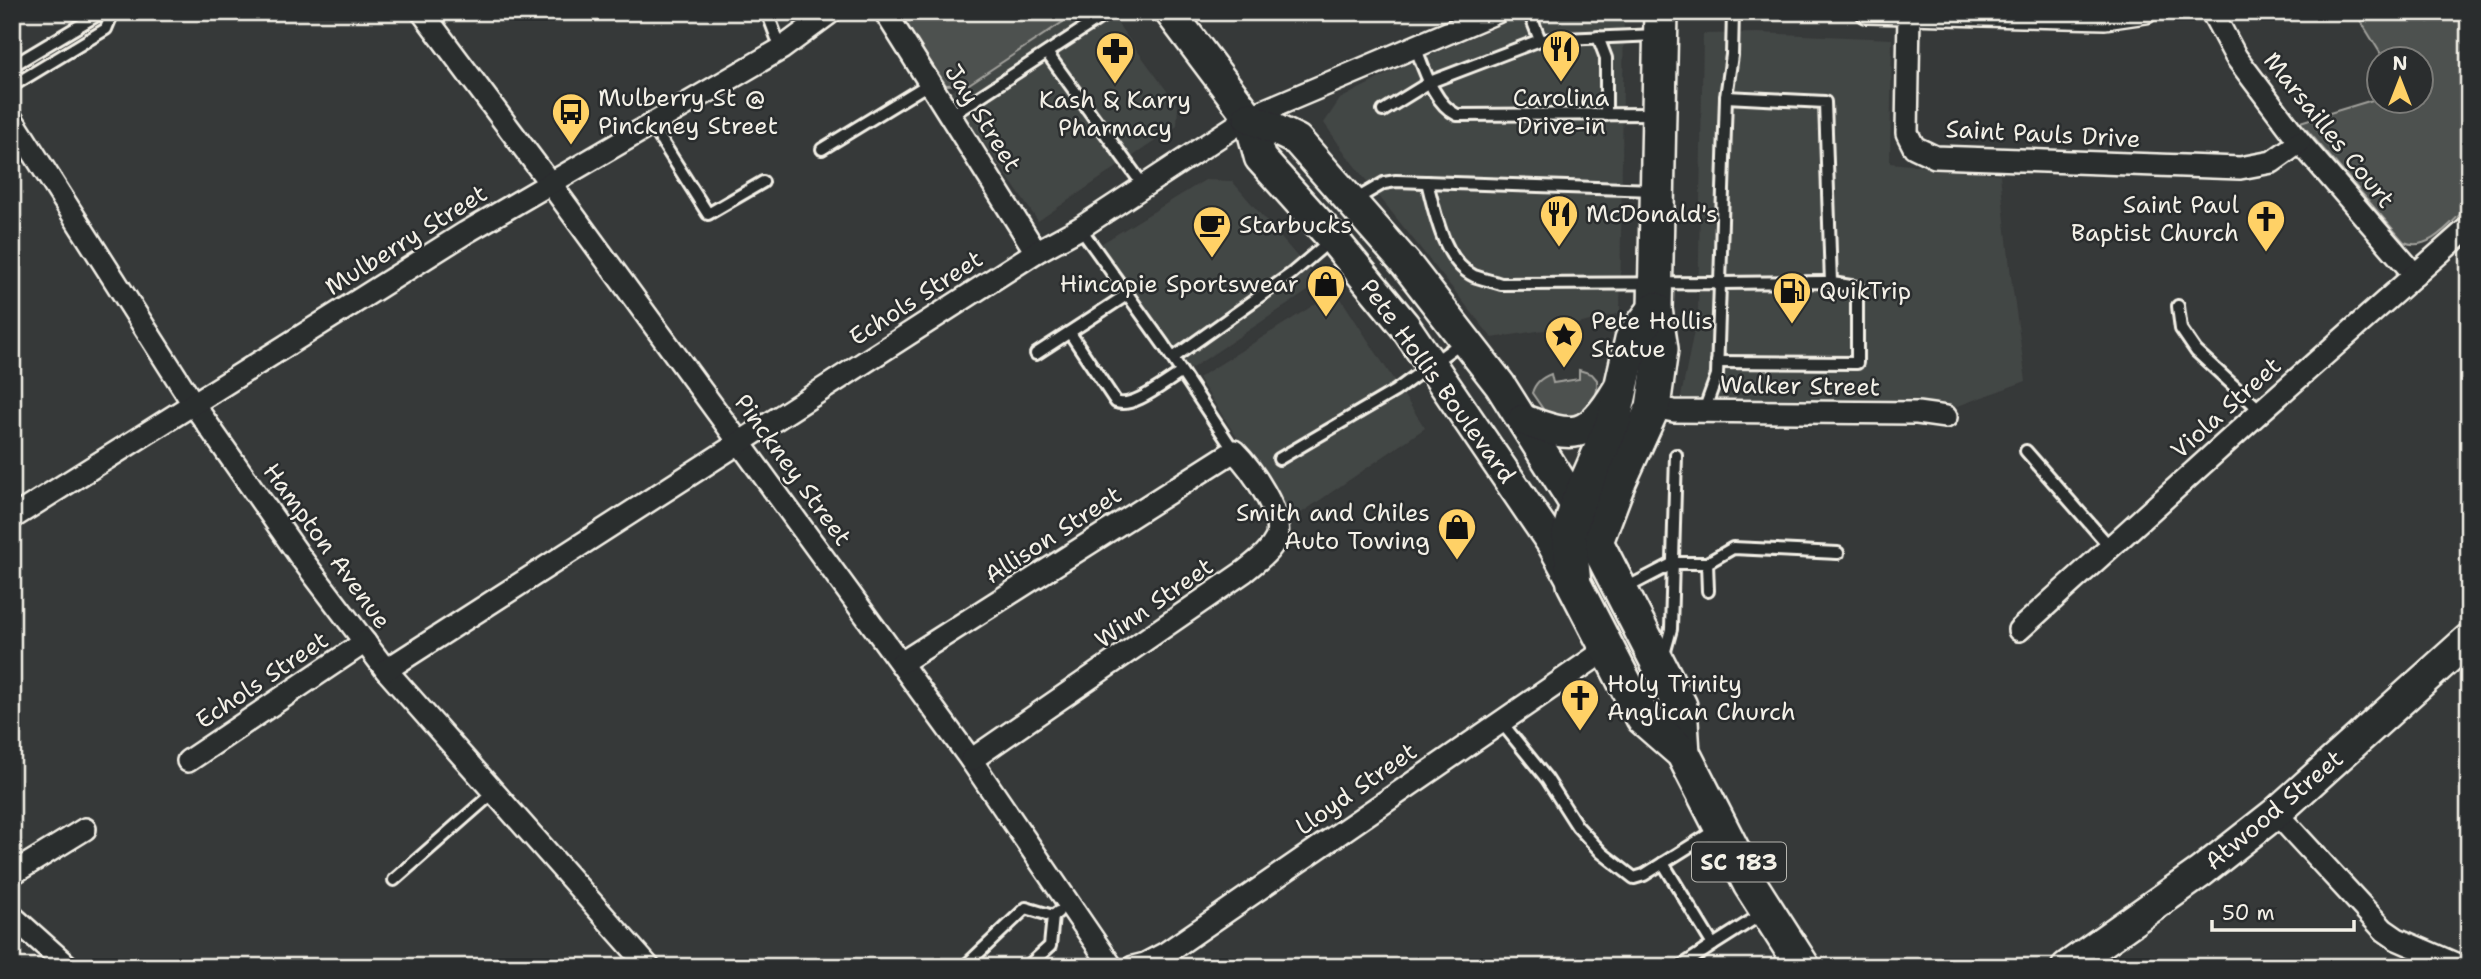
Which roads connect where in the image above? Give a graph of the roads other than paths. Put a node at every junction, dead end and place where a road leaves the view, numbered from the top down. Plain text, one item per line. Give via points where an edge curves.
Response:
1 (422, 12) edge
2 (766, 12) edge
3 (831, 12) edge
4 (886, 12) edge
5 (1109, 12) edge
6 (1170, 12) edge
7 (1497, 12) edge
8 (1529, 12) edge
9 (1733, 12) edge
10 (1867, 12) edge
11 (2146, 12) edge
12 (2212, 12) edge
13 (1909, 13) edge
14 (1663, 17) edge
15 (1598, 37) junction
16 (1540, 40) junction
17 (1415, 46) junction
18 (781, 49) junction
19 (1047, 53) junction
20 (12, 66) edge
21 (1430, 82) junction
22 (930, 83) junction
23 (12, 86) edge
24 (1726, 97) junction
25 (1383, 111) dead end
26 (1660, 113) junction
27 (1606, 115) junction
28 (950, 116) junction
29 (1249, 117) junction
30 (12, 119) edge
31 (651, 124) junction
32 (2300, 142) junction
33 (822, 149) dead end
34 (762, 182) dead end
35 (1427, 182) junction
36 (550, 183) junction
37 (1143, 185) junction
38 (1659, 190) junction
39 (1350, 202) junction
40 (2469, 227) edge
41 (1080, 228) junction
42 (1333, 239) junction
43 (1036, 252) junction
44 (2415, 275) junction
45 (1720, 283) junction
46 (1831, 283) junction
47 (1128, 294) junction
48 (1656, 296) junction
49 (2178, 306) dead end
50 (1070, 333) junction
51 (1465, 340) junction
52 (1036, 354) dead end
53 (1173, 358) junction
54 (1717, 362) junction
55 (1432, 365) junction
56 (1184, 377) junction
57 (1620, 387) junction
58 (194, 405) junction
59 (1653, 407) junction
60 (1704, 411) junction
61 (2261, 411) junction
62 (1946, 417) dead end
63 (1523, 420) junction
64 (740, 442) junction
65 (1234, 451) junction
66 (2026, 451) dead end
67 (1676, 455) dead end
68 (1279, 459) dead end
69 (1577, 504) junction
70 (12, 518) edge
71 (1596, 542) junction
72 (2111, 548) junction
73 (1838, 553) dead end
74 (1707, 563) junction
75 (1674, 564) junction
76 (1574, 584) junction
77 (1621, 590) junction
78 (1708, 592) dead end
79 (2019, 631) dead end
80 (2469, 639) edge
81 (365, 642) junction
82 (1607, 649) junction
83 (901, 663) junction
84 (1660, 667) junction
85 (386, 670) junction
86 (1501, 722) junction
87 (1683, 752) junction
88 (971, 760) junction
89 (188, 761) dead end
90 (494, 792) junction
91 (2276, 813) junction
92 (1721, 827) junction
93 (85, 829) dead end
94 (1663, 863) junction
95 (12, 874) edge
96 (394, 880) dead end
97 (1061, 910) junction
98 (1767, 911) junction
99 (12, 916) edge
100 (1713, 945) junction
101 (1791, 962) edge
102 (69, 967) edge
103 (649, 967) edge
104 (964, 967) edge
105 (1027, 967) edge
106 (1112, 967) edge
107 (1133, 967) edge
108 (1680, 967) edge
109 (2067, 967) edge
110 (2462, 967) edge

1 - 36 street, Pinckney Street
2 - 18 lane
3 - 18 street, Mulberry Street
4 - 22 street, Jay Street
5 - 19 lane
6 - 29 main road, Pete Hollis Boulevard / SC 183
7 - 17 street, Echols Street
8 - 16 lane
9 - 24 lane
10 - 13 street
11 - 13 street via 2105,18
12 - 32 street, Marsailles Court via 2236,57
13 - 32 street, Saint Pauls Drive via 1907,133 1914,147 1935,156 2240,168 2272,162
14 - 15 lane
14 - 26 main road
15 - 16 lane
15 - 27 lane via 1606,58
16 - 21 lane
17 - 21 lane
17 - 29 street, Echols Street
18 - 31 street, Mulberry Street
19 - 28 lane
19 - 37 lane
20 - 23 lane via 99,14 111,17 106,29
21 - 25 lane
21 - 27 lane via 1447,110 1457,115
22 - 28 street, Jay Street
22 - 33 lane
24 - 45 lane
24 - 46 lane via 1825,102
26 - 27 lane
26 - 38 main road
28 - 43 street, Jay Street
29 - 37 street, Echols Street
29 - 39 main road, Pete Hollis Boulevard / SC 183 via 1297,141
29 - 42 main road, Pete Hollis Boulevard / SC 183 via 1260,158
30 - 58 street, Hampton Avenue
31 - 34 lane via 708,214
31 - 36 street, Mulberry Street
32 - 44 street, Marsailles Court
35 - 38 lane
35 - 39 lane via 1384,183
35 - 48 lane via 1450,253 1471,275 1501,284
36 - 58 street, Mulberry Street
36 - 64 street, Pinckney Street
37 - 41 street, Echols Street
38 - 48 main road
39 - 51 main road, Pete Hollis Boulevard / SC 183
40 - 44 street, Viola Street
41 - 43 street, Echols Street
41 - 47 lane
42 - 53 lane
42 - 55 main road, Pete Hollis Boulevard / SC 183
43 - 64 street, Echols Street
44 - 61 street, Viola Street
45 - 46 lane
45 - 48 lane
45 - 54 lane
46 - 54 lane via 1857,287 1857,363
47 - 50 lane
47 - 53 lane
48 - 57 main road via 1632,339
48 - 59 main road via 1661,349
49 - 61 lane via 2180,329 2196,351
50 - 52 lane
50 - 56 lane via 1121,404
51 - 55 lane
51 - 63 main road, Pete Hollis Boulevard / SC 183
53 - 56 lane
54 - 60 lane
55 - 68 lane
55 - 76 main road, Pete Hollis Boulevard / SC 183 via 1552,543
56 - 65 lane
57 - 63 main road via 1604,414 1584,430 1558,433
57 - 69 main road via 1614,420
58 - 70 street, Mulberry Street
58 - 81 street, Hampton Avenue
59 - 60 street, Walker Street
59 - 71 main road
60 - 62 street, Walker Street
61 - 72 street, Viola Street
63 - 69 main road, Pete Hollis Boulevard / SC 183
64 - 83 street, Pinckney Street
64 - 85 street, Echols Street
65 - 83 street, Allison Street
65 - 88 street, Winn Street via 1257,479 1273,511 1277,536 1267,553
66 - 72 lane
67 - 75 lane
69 - 71 main road, SC 183
69 - 76 main road via 1569,534
71 - 77 main road, SC 183
72 - 79 street, Viola Street
73 - 74 lane via 1733,548
74 - 75 lane
74 - 78 lane
75 - 77 lane
75 - 84 lane via 1671,629
76 - 82 main road, SC 183
77 - 84 main road, SC 183
80 - 91 main road, Atwood Street
81 - 85 street, Hampton Avenue
81 - 89 street, Echols Street
82 - 86 street, Lloyd Street
82 - 87 main road, SC 183 via 1643,718
83 - 88 street, Pinckney Street
84 - 87 main road, SC 183 via 1680,706
85 - 90 street, Hampton Avenue
86 - 94 lane via 1602,853 1634,878
86 - 107 street, Lloyd Street via 1166,953
87 - 92 main road, SC 183
88 - 97 street, Pinckney Street
90 - 96 lane
90 - 103 street, Hampton Avenue
91 - 109 main road, Atwood Street
91 - 110 street via 2384,930
92 - 94 lane
92 - 98 main road, SC 183
93 - 95 street
94 - 100 lane
97 - 104 lane via 1026,908
97 - 105 lane via 1050,946
97 - 106 street, Pinckney Street
98 - 100 lane
98 - 101 main road, SC 183
99 - 102 street
100 - 108 lane

